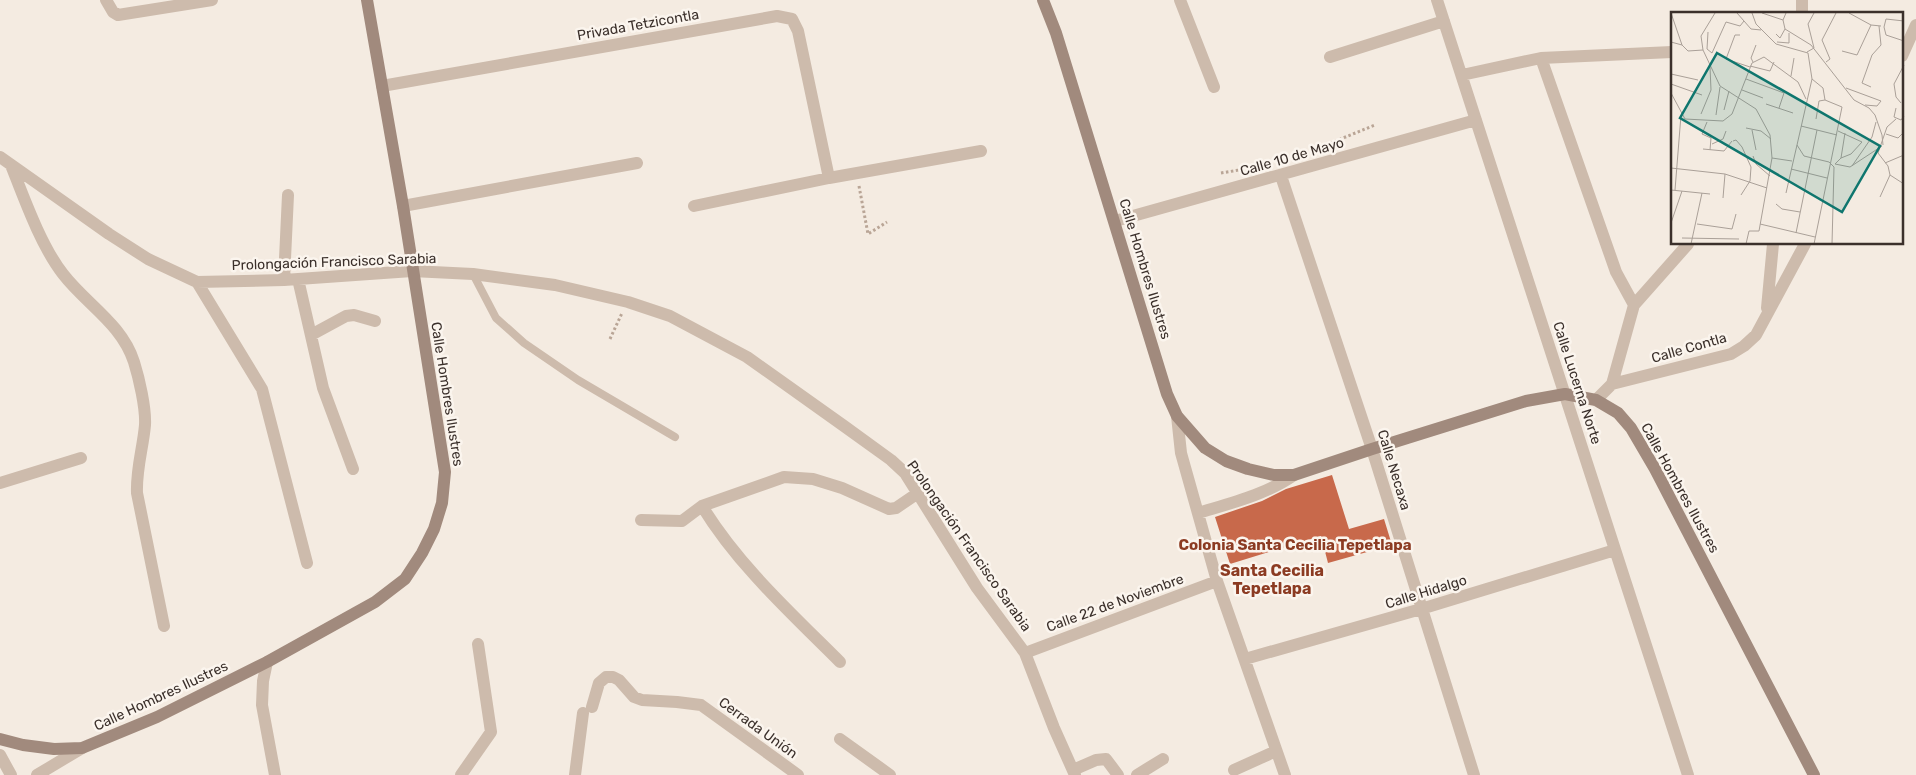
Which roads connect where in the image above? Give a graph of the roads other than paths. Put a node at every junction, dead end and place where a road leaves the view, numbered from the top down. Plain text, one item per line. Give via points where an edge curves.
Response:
1 (212, 0) edge
2 (367, 0) edge
3 (1043, 0) edge
4 (1180, 0) edge
5 (1437, 0) edge
6 (107, 3) edge
7 (1444, 21) junction
8 (1916, 25) edge
9 (1671, 52) edge
10 (1904, 52) edge
11 (1330, 57) dead end
12 (1541, 58) junction
13 (1462, 75) junction
14 (382, 86) junction
15 (1214, 87) dead end
16 (1476, 120) junction
17 (981, 151) dead end
18 (0, 157) edge
19 (637, 163) dead end
20 (11, 165) junction
21 (1281, 176) junction
22 (828, 178) junction
23 (288, 195) dead end
24 (403, 206) junction
25 (694, 206) dead end
26 (1115, 222) junction
27 (1687, 245) edge
28 (1773, 245) edge
29 (1804, 245) edge
30 (412, 271) junction
31 (473, 274) junction
32 (298, 279) junction
33 (284, 280) junction
34 (198, 282) junction
35 (1634, 305) junction
36 (1766, 315) junction
37 (375, 321) dead end
38 (311, 335) junction
39 (1612, 384) junction
40 (1565, 394) junction
41 (1596, 400) junction
42 (1177, 416) junction
43 (674, 437) dead end
44 (1372, 449) junction
45 (81, 458) dead end
46 (353, 469) dead end
47 (1294, 475) junction
48 (0, 483) edge
49 (918, 493) junction
50 (702, 506) junction
51 (1198, 514) junction
52 (641, 520) dead end
53 (1615, 550) junction
54 (307, 564) dead end
55 (1217, 581) junction
56 (1421, 609) junction
57 (164, 626) dead end
58 (478, 644) dead end
59 (1025, 653) junction
60 (1245, 659) junction
61 (267, 662) junction
62 (840, 662) dead end
63 (0, 739) edge
64 (840, 739) dead end
65 (82, 748) junction
66 (1276, 752) junction
67 (1, 758) edge
68 (1163, 759) dead end
69 (1234, 770) dead end
70 (1074, 772) edge
71 (11, 775) edge
72 (37, 775) edge
73 (275, 775) edge
74 (461, 775) edge
75 (575, 775) edge
76 (798, 775) edge
77 (890, 775) edge
78 (1118, 775) edge
79 (1137, 775) edge
80 (1285, 775) edge
81 (1474, 775) edge
82 (1688, 775) edge
83 (1814, 775) edge

1 - 6 street via 118,15
2 - 14 main road, Calle Hombres Ilustres
3 - 26 main road, Calle Hombres Ilustres
4 - 15 street
5 - 7 street, Calle Lucerna Norte
7 - 11 street
7 - 13 street, Calle Lucerna Norte
8 - 10 street
9 - 12 street
12 - 13 street
12 - 35 street via 1616,272
13 - 16 street, Calle Lucerna Norte
14 - 22 street, Privada Tetzicontla via 777,16 792,19 798,31
14 - 24 main road, Calle Hombres Ilustres
16 - 21 street, Calle 10 de Mayo
16 - 40 street, Calle Lucerna Norte
17 - 22 street
18 - 20 street, Prolongación Francisco Sarabia
19 - 24 street
20 - 34 street, Prolongación Francisco Sarabia via 148,259
20 - 57 street via 44,243 62,274 118,331 134,361 145,424 136,473 137,492
21 - 26 street, Calle 10 de Mayo
21 - 44 street, Calle Necaxa
22 - 25 street
23 - 33 street
24 - 30 main road, Calle Hombres Ilustres
26 - 42 main road, Calle Hombres Ilustres via 1166,394
27 - 35 street
28 - 36 street
29 - 36 street, Calle Contla
30 - 31 street, Prolongación Francisco Sarabia
30 - 32 street, Prolongación Francisco Sarabia
30 - 61 main road, Calle Hombres Ilustres via 445,472 442,503 434,529 405,579 375,602
31 - 43 lane via 496,318 524,344
31 - 49 street, Prolongación Francisco Sarabia via 555,285 628,302 670,316 747,357 891,460
32 - 33 street, Prolongación Francisco Sarabia
32 - 38 street
33 - 34 street, Prolongación Francisco Sarabia
34 - 54 street via 262,389
35 - 39 street
36 - 39 street, Calle Contla via 1756,335 1731,354
37 - 38 street via 346,316
38 - 46 street via 323,388
39 - 41 street
40 - 41 main road, Calle Hombres Ilustres
40 - 44 main road, Calle Hombres Ilustres via 1526,401
40 - 53 street, Calle Lucerna Norte
41 - 83 main road, Calle Hombres Ilustres via 1618,413 1631,428 1655,469
42 - 47 main road, Calle Hombres Ilustres via 1205,448 1226,461 1274,476
42 - 51 street via 1181,453
44 - 47 main road, Calle Hombres Ilustres
44 - 56 street, Calle Necaxa
45 - 48 street
47 - 51 street, Calle Hombres Ilustres via 1264,492
49 - 50 street via 896,508 889,509 813,479 784,477
49 - 59 street, Prolongación Francisco Sarabia via 977,588
50 - 52 street via 682,521
50 - 62 street via 719,533 779,601
51 - 55 street
53 - 56 street, Calle Hidalgo
53 - 82 street, Calle Lucerna Norte
55 - 59 street, Calle 22 de Noviembre
55 - 60 street
56 - 60 street, Calle Hidalgo
56 - 81 street, Calle Necaxa
58 - 74 street via 491,732
59 - 70 street, Prolongación Francisco Sarabia
60 - 66 street
61 - 65 main road, Calle Hombres Ilustres via 157,717
61 - 73 street via 262,705
63 - 65 main road, Calle Hombres Ilustres via 54,750
64 - 77 street
65 - 72 street
66 - 69 street
66 - 80 street
67 - 71 street
68 - 79 street
70 - 78 street via 1096,760 1106,759
75 - 76 street, Cerrada Unión via 588,710 599,683 606,677 619,680 634,697 642,700 701,705

